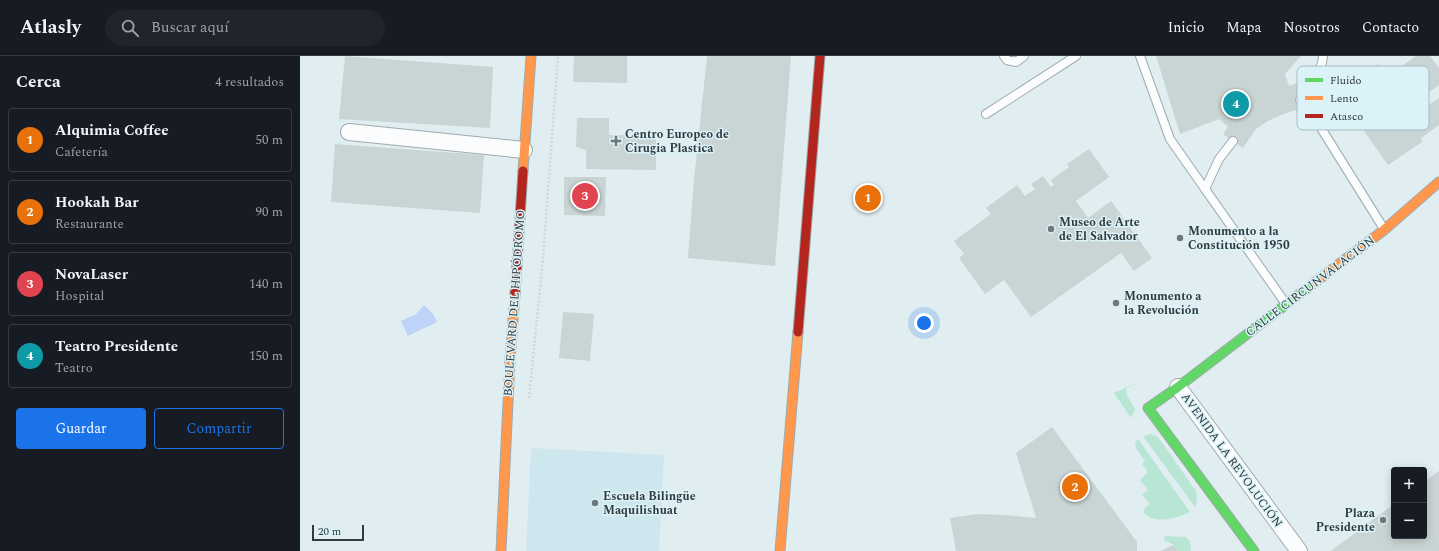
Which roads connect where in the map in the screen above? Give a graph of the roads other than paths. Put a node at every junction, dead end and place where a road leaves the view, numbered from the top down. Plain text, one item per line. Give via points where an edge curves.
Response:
1 (531, 56) edge
2 (820, 56) edge
3 (1004, 56) edge
4 (1024, 56) edge
5 (1076, 56) edge
6 (1140, 56) edge
7 (1323, 56) edge
8 (1321, 66) edge
9 (986, 114) dead end
10 (1321, 130) edge
11 (349, 132) dead end
12 (1232, 141) dead end
13 (524, 150) junction
14 (1439, 182) edge
15 (1206, 189) junction
16 (1384, 230) junction
17 (1286, 304) junction
18 (1178, 387) junction
19 (501, 551) edge
20 (780, 551) edge
21 (1254, 551) edge
22 (1299, 551) edge

1 - 13 street, BOULEVARD DEL HIPÓDROMO
2 - 20 street
3 - 4 lane via 1016,62
5 - 9 lane
6 - 15 lane via 1170,139
7 - 8 lane
10 - 16 lane
11 - 13 street
12 - 15 lane via 1219,159
13 - 19 street, BOULEVARD DEL HIPÓDROMO
14 - 16 street, CALLE CIRCUNVALACIÓN
15 - 17 lane
16 - 17 street, CALLE CIRCUNVALACIÓN
17 - 18 street, CALLE CIRCUNVALACIÓN
18 - 21 street, AVENIDA LA REVOLUCIÓN via 1148,408
18 - 22 street, AVENIDA LA REVOLUCIÓN

